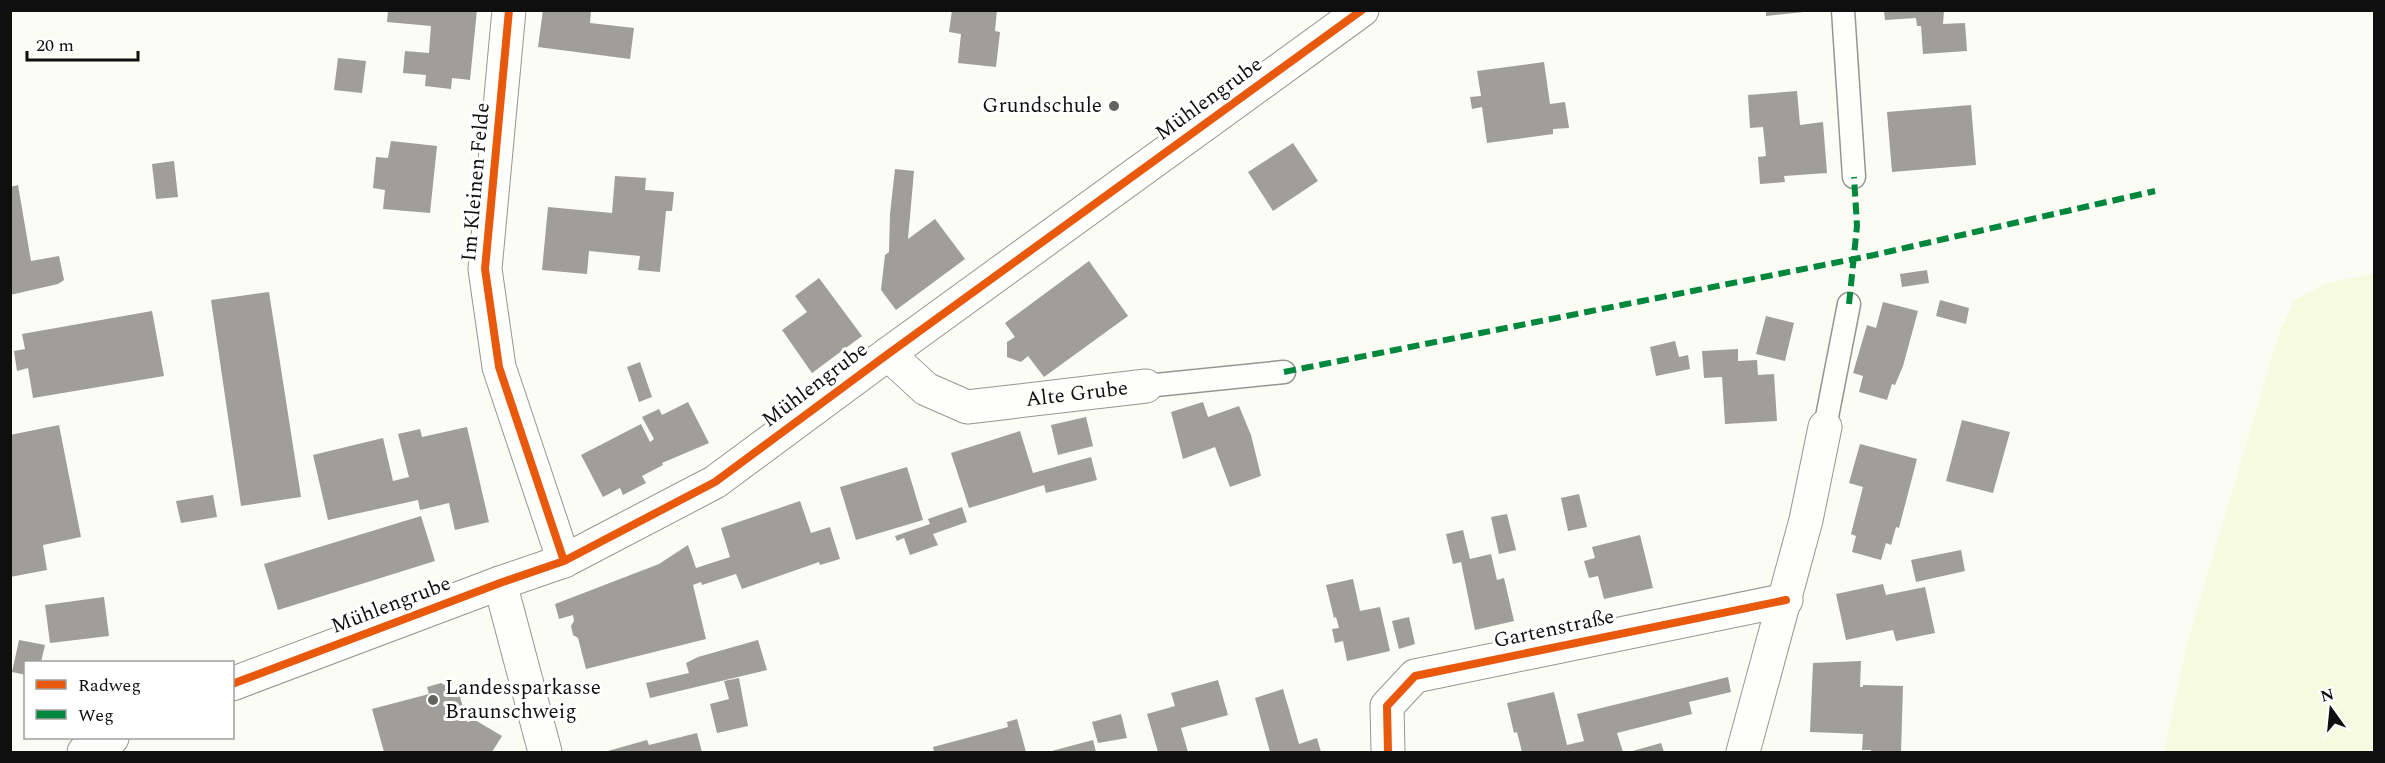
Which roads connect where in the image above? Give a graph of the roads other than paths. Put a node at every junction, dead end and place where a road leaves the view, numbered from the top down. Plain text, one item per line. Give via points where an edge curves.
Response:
1 (509, 10) edge
2 (1362, 10) edge
3 (1843, 10) edge
4 (1854, 177) dead end
5 (1850, 304) dead end
6 (888, 354) junction
7 (1284, 372) dead end
8 (1146, 386) joint
9 (1825, 427) joint
10 (564, 561) junction
11 (500, 583) junction
12 (1786, 600) junction
13 (234, 683) edge
14 (110, 739) edge
15 (84, 753) edge
16 (545, 753) edge
17 (1388, 753) edge
18 (1743, 753) edge

1 - 10 street, Im Kleinen Felde via 485,269 499,367
2 - 6 street, Mühlengrube
3 - 4 lane
5 - 9 lane
6 - 8 street, Alte Grube via 926,389 967,407
6 - 10 street, Mühlengrube via 715,482
7 - 8 lane, Alte Grube
9 - 12 street
10 - 11 street, Mühlengrube
11 - 13 street, Mühlengrube
11 - 16 street
12 - 17 street, Gartenstraße via 1415,676 1387,706
12 - 18 street
14 - 15 street

